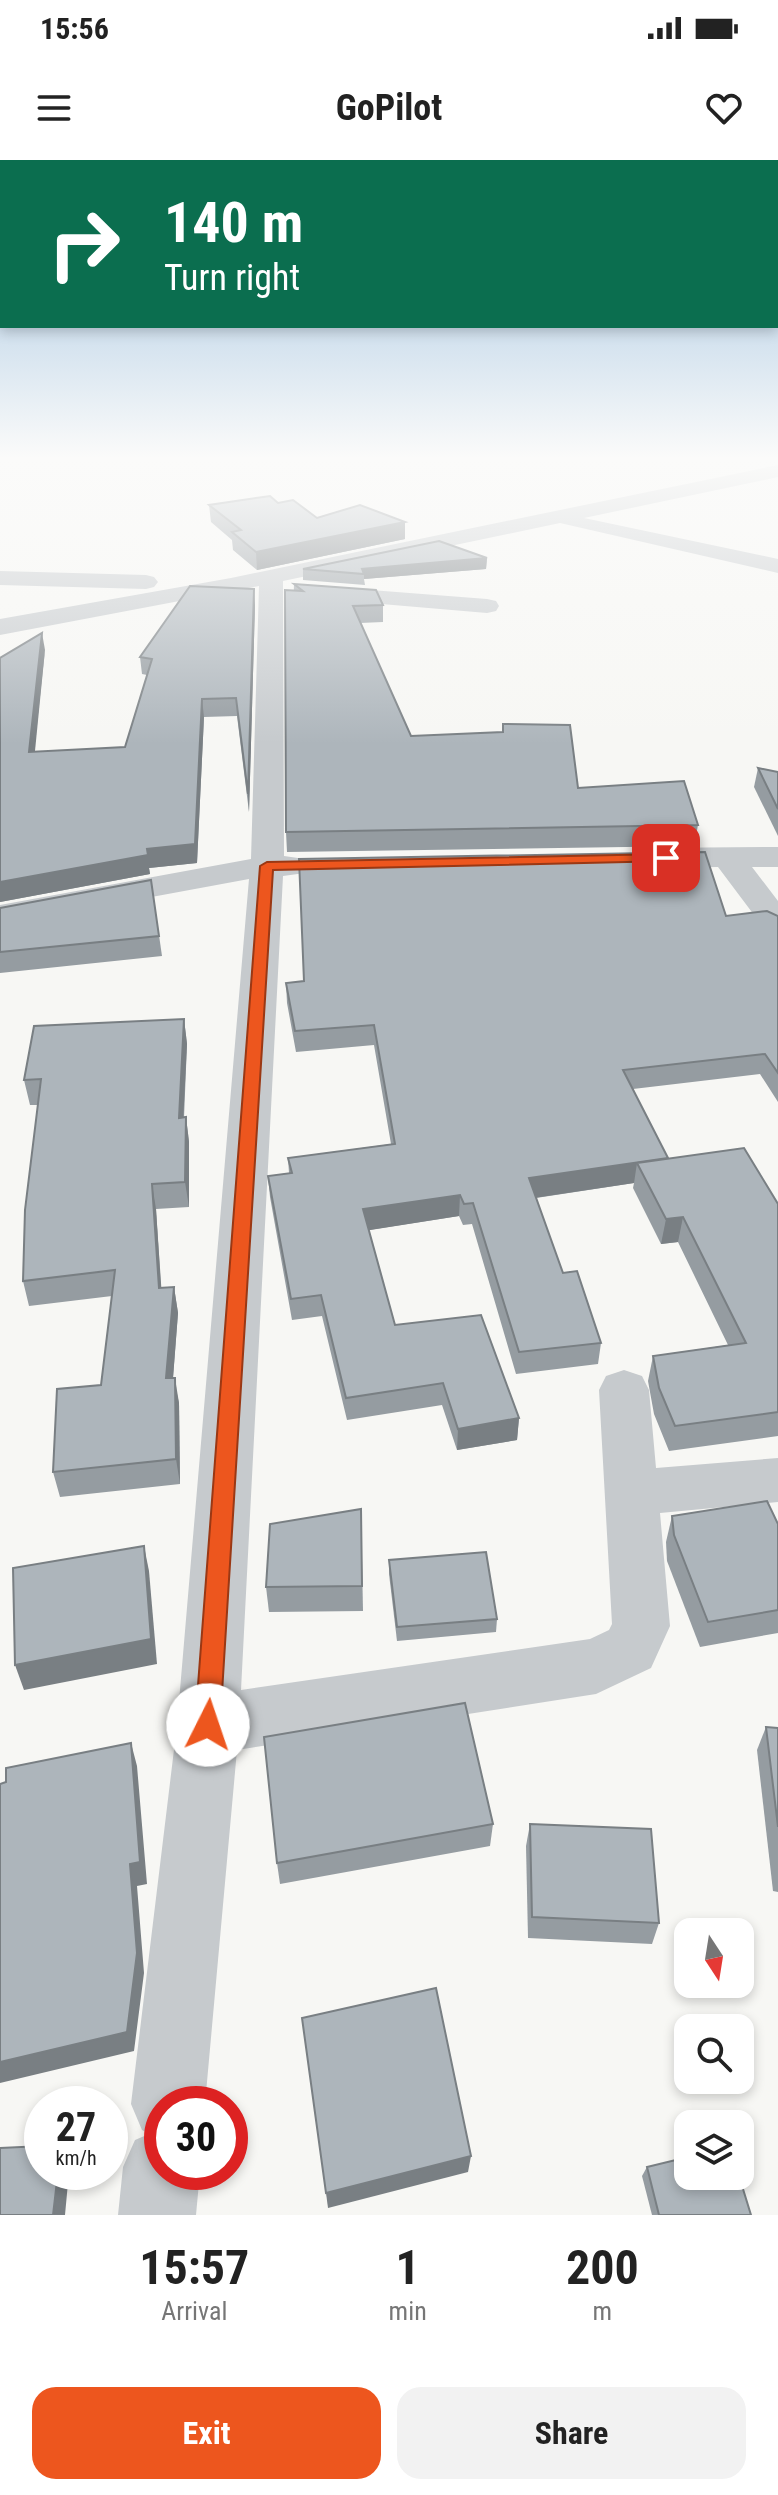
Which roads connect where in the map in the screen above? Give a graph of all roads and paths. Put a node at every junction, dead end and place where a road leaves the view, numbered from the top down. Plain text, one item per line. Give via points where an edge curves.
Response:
1 (397, 552) edge
2 (714, 552) edge
3 (778, 566) edge
4 (0, 578) edge
5 (258, 583) junction
6 (487, 606) dead end
7 (0, 627) edge
8 (727, 857) junction
9 (778, 857) edge
10 (616, 859) edge
11 (330, 865) edge
12 (267, 866) junction
13 (0, 915) edge
14 (778, 924) edge
15 (624, 1390) dead end
16 (778, 1480) edge
17 (633, 1493) junction
18 (208, 1725) junction
19 (170, 2086) edge
20 (160, 2190) edge
21 (157, 2215) edge

1 - 5 street
2 - 3 street
4 - 5 street
5 - 6 street
5 - 7 street
5 - 12 street
8 - 9 street
8 - 10 street
8 - 14 street
11 - 12 street
12 - 13 street
12 - 18 street
15 - 17 street
16 - 17 street
17 - 18 street via 641,1626 630,1649 596,1666
18 - 19 street
20 - 21 street

